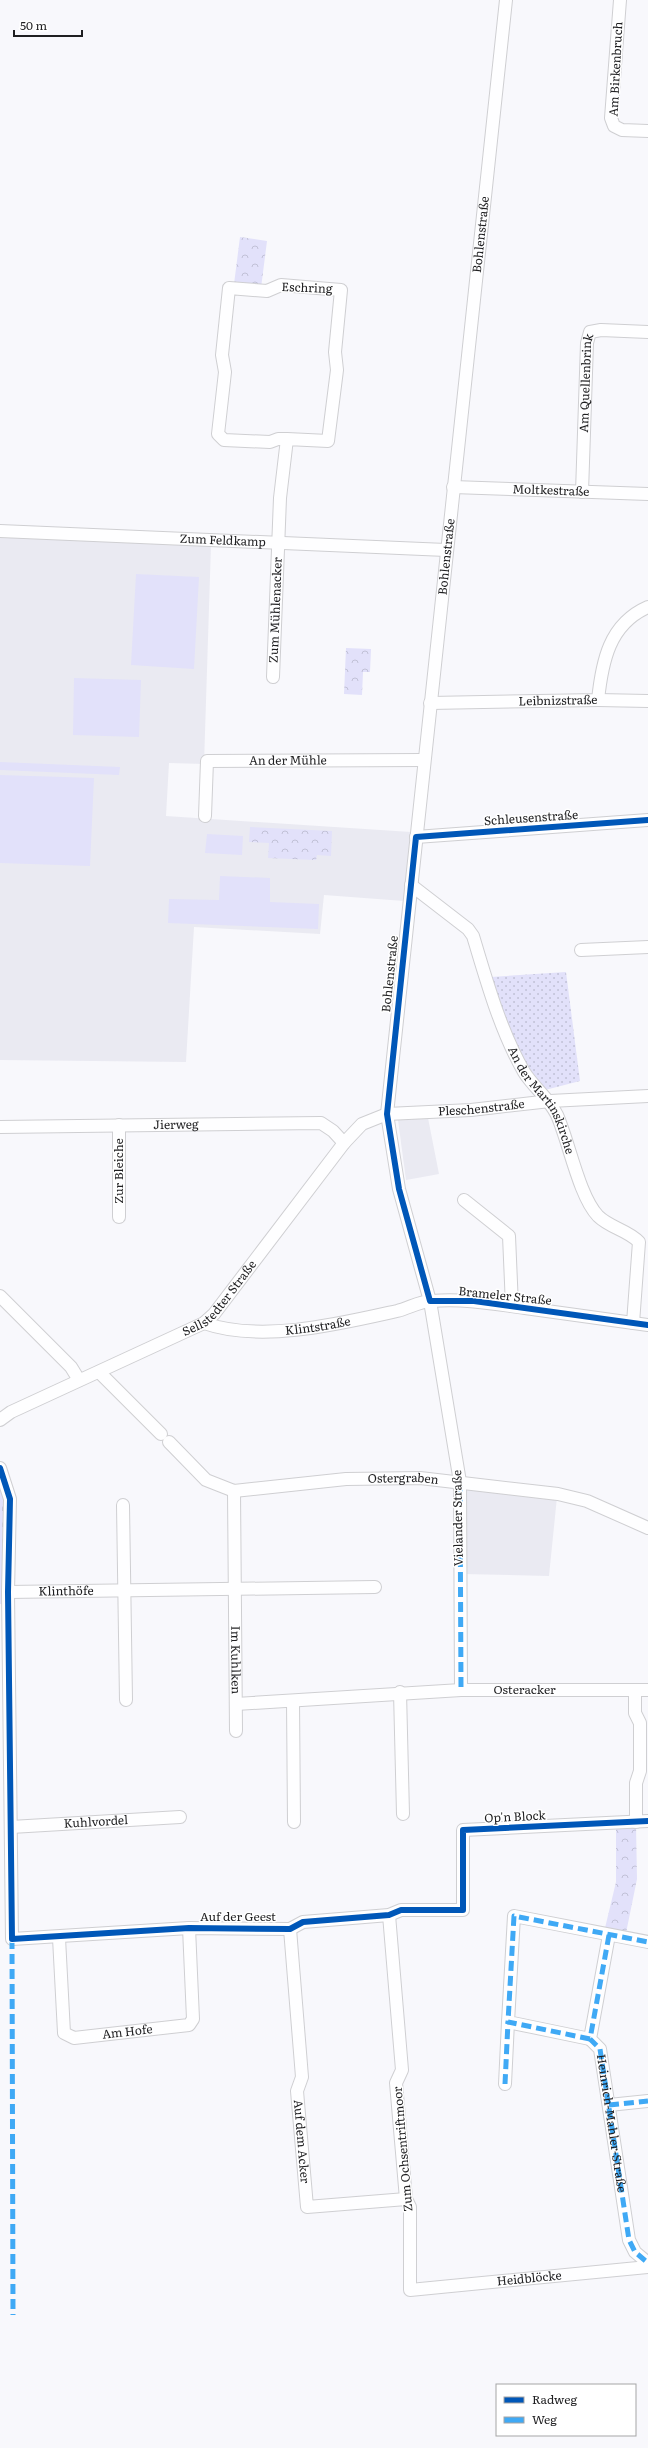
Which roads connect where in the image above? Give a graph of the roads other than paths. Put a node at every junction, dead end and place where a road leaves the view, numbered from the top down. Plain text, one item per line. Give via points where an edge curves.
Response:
1 (506, 0) edge
2 (620, 0) edge
3 (648, 131) edge
4 (648, 332) edge
5 (288, 439) junction
6 (453, 487) junction
7 (582, 492) junction
8 (648, 494) edge
9 (0, 531) edge
10 (279, 543) junction
11 (446, 550) junction
12 (648, 607) edge
13 (273, 677) dead end
14 (598, 700) junction
15 (648, 701) edge
16 (430, 703) junction
17 (424, 760) junction
18 (205, 816) dead end
19 (648, 820) edge
20 (416, 837) junction
21 (411, 885) junction
22 (648, 947) edge
23 (581, 950) dead end
24 (648, 1096) edge
25 (550, 1101) junction
26 (387, 1114) junction
27 (119, 1125) junction
28 (0, 1126) edge
29 (344, 1143) junction
30 (464, 1200) dead end
31 (119, 1217) dead end
32 (0, 1296) edge
33 (430, 1301) junction
34 (512, 1306) junction
35 (204, 1323) junction
36 (633, 1323) junction
37 (648, 1325) edge
38 (99, 1372) junction
39 (79, 1380) junction
40 (0, 1420) edge
41 (0, 1468) edge
42 (460, 1482) junction
43 (234, 1491) junction
44 (123, 1505) dead end
45 (648, 1528) edge
46 (375, 1588) dead end
47 (236, 1590) junction
48 (8, 1592) junction
49 (124, 1592) junction
50 (461, 1690) junction
51 (635, 1690) junction
52 (648, 1690) edge
53 (400, 1692) junction
54 (126, 1700) dead end
55 (293, 1701) junction
56 (236, 1704) junction
57 (236, 1731) dead end
58 (403, 1814) dead end
59 (180, 1817) dead end
60 (642, 1821) edge
61 (294, 1822) dead end
62 (10, 1827) junction
63 (463, 1910) joint
64 (389, 1915) junction
65 (189, 1928) junction
66 (290, 1929) junction
67 (609, 1935) junction
68 (59, 1938) junction
69 (648, 1942) edge
70 (508, 2022) junction
71 (590, 2039) junction
72 (505, 2084) dead end
73 (648, 2101) edge
74 (609, 2105) junction
75 (406, 2198) junction
76 (648, 2263) edge
77 (648, 2267) edge
78 (410, 2290) joint

1 - 6 street, Bohlenstraße
2 - 3 street, Am Birkenbruch via 611,118 614,126 622,130
4 - 7 street, Am Quellenbrink via 590,332 587,343
5 - 5 street, Eschring via 270,442 224,440 218,434 225,372 222,355 229,288 267,291 281,285 341,290 335,352 337,370 328,441
5 - 10 street via 280,498
6 - 7 street, Moltkestraße
6 - 11 street, Bohlenstraße
7 - 8 street, Moltkestraße
9 - 10 street, Zum Feldkamp
10 - 11 street, Zum Feldkamp
10 - 13 street, Zum Mühlenacker
11 - 16 street, Bohlenstraße
12 - 14 street, Leibnizstraße via 629,618 613,636 602,667
14 - 15 street
14 - 16 street, Leibnizstraße
16 - 17 street, Bohlenstraße
17 - 18 street, An der Mühle via 207,761
17 - 20 street, Bohlenstraße
19 - 20 street, Schleusenstraße
20 - 21 street, Bohlenstraße
21 - 25 street, An der Martinskirche via 468,929 473,936 501,1024 525,1073
21 - 26 street, Bohlenstraße
22 - 23 street
24 - 25 street, Pleschenstraße
25 - 26 street, Pleschenstraße via 471,1110
25 - 36 street, An der Martinskirche via 588,1201 599,1216 632,1234 639,1242
26 - 29 street, Sellstedter Straße via 362,1124
26 - 33 street via 399,1189
27 - 28 street, Jierweg
27 - 29 street, Jierweg via 320,1123 333,1131
27 - 31 street, Zur Bleiche
29 - 35 street, Sellstedter Straße via 214,1314
30 - 34 street via 509,1236
32 - 39 street via 72,1367
33 - 34 street, Brameler Straße via 474,1301
33 - 35 street, Klintstraße via 363,1318 279,1330 222,1329
33 - 42 street, Vielander Straße
34 - 36 street, Brameler Straße
35 - 38 street, Sellstedter Straße
36 - 37 street, Brameler Straße
38 - 39 street, Sellstedter Straße
38 - 43 street, Ostergraben via 206,1480
39 - 40 street, Sellstedter Straße via 11,1412
41 - 48 street via 10,1499
42 - 43 street, Ostergraben via 420,1478 346,1479
42 - 45 street, Ostergraben via 572,1497
42 - 50 street, Vielander Straße
43 - 47 street, Im Kuhlken
44 - 49 street
46 - 47 street
47 - 49 street, Klinthöfe
47 - 56 street, Im Kuhlken
48 - 49 street, Klinthöfe
48 - 62 street
49 - 54 street
50 - 51 street, Osteracker
50 - 53 street, Osteracker
51 - 52 street, Osteracker
51 - 60 street via 635,1713 640,1723 640,1771 636,1783
53 - 55 street, Osteracker via 374,1697
53 - 58 street
55 - 56 street, Osteracker
55 - 61 street
56 - 57 street, Im Kuhlken
59 - 62 street, Kuhlvordel
60 - 63 street, Op'n Block via 463,1830
62 - 68 street, Auf der Geest via 12,1939
63 - 64 street, Auf der Geest via 400,1910
64 - 66 street, Auf der Geest via 303,1922
64 - 75 street, Zum Ochsentriftmoor via 402,2070 396,2083
65 - 66 street, Auf der Geest
65 - 68 street, Auf der Geest
65 - 68 street, Am Hofe via 194,2020 189,2025 74,2038 64,2033
66 - 75 street, Auf dem Acker via 302,2077 297,2091 307,2207
67 - 69 street
67 - 70 street via 514,1916
67 - 71 street, Heinrich-Mahler-Straße
70 - 71 street
70 - 72 street
71 - 74 street, Heinrich-Mahler-Straße via 600,2049
73 - 74 street
74 - 76 street, Heinrich-Mahler-Straße via 629,2240 635,2252
75 - 78 street, Zum Ochsentriftmoor via 410,2207
77 - 78 street, Heidblöcke

